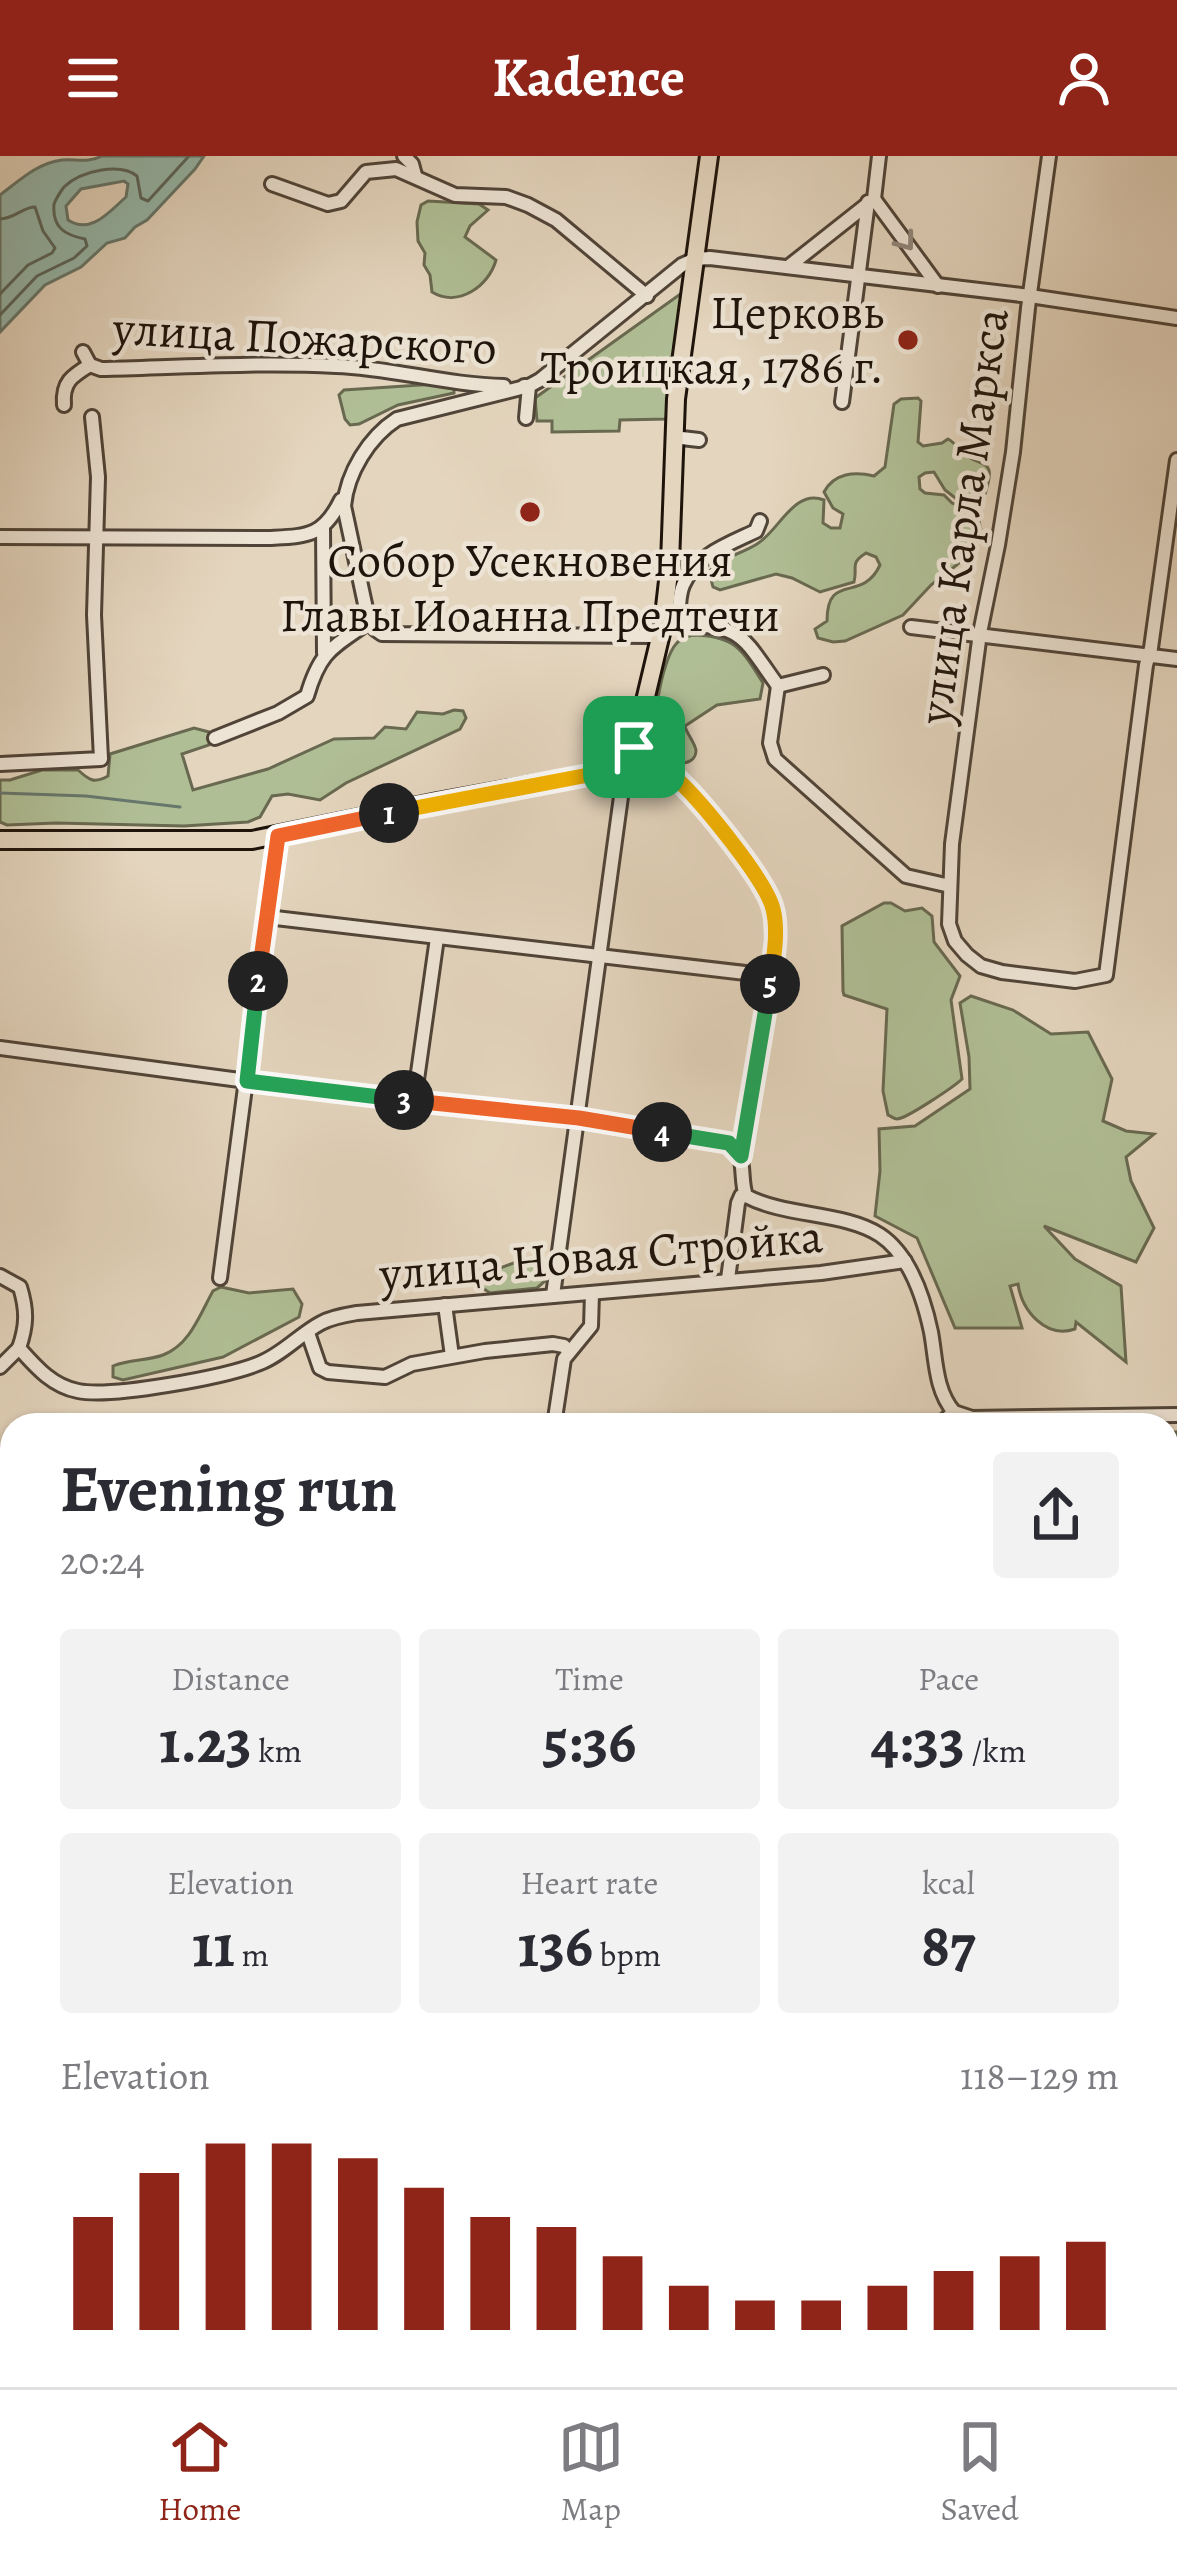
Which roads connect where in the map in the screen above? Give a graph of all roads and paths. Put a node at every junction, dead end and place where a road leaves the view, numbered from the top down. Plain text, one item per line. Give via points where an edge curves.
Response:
1 (404, 156) edge
2 (709, 156) edge
3 (879, 156) edge
4 (1048, 156) edge
5 (415, 175) junction
6 (272, 184) dead end
7 (871, 201) junction
8 (695, 259) junction
9 (788, 268) junction
10 (860, 276) junction
11 (892, 280) junction
12 (938, 286) junction
13 (647, 296) junction
14 (1030, 296) junction
15 (890, 299) dead end
16 (1177, 318) edge
17 (83, 352) dead end
18 (90, 365) junction
19 (529, 386) junction
20 (842, 402) dead end
21 (64, 405) dead end
22 (92, 417) dead end
23 (526, 418) dead end
24 (673, 437) junction
25 (699, 440) dead end
26 (1177, 460) edge
27 (345, 492) junction
28 (760, 521) dead end
29 (323, 528) junction
30 (97, 536) junction
31 (0, 537) edge
32 (369, 622) junction
33 (911, 627) dead end
34 (668, 628) junction
35 (980, 633) junction
36 (324, 653) junction
37 (1149, 655) junction
38 (1177, 659) edge
39 (823, 675) dead end
40 (778, 686) junction
41 (214, 738) dead end
42 (630, 754) junction
43 (0, 764) edge
44 (278, 836) junction
45 (0, 840) edge
46 (950, 886) junction
47 (267, 916) junction
48 (436, 938) junction
49 (601, 954) junction
50 (771, 976) junction
51 (0, 1048) edge
52 (247, 1081) junction
53 (414, 1101) junction
54 (579, 1118) junction
55 (741, 1156) junction
56 (746, 1196) junction
57 (904, 1261) junction
58 (0, 1276) edge
59 (220, 1278) dead end
60 (728, 1279) junction
61 (592, 1293) junction
62 (553, 1295) junction
63 (446, 1305) junction
64 (308, 1333) junction
65 (19, 1348) junction
66 (568, 1351) junction
67 (452, 1356) junction
68 (0, 1367) edge
69 (954, 1412) joint
70 (556, 1413) edge
71 (957, 1413) edge

1 - 5 street
2 - 8 main road
3 - 7 street
4 - 14 street, улица Карла Маркса
5 - 6 street via 367,172 328,204
5 - 13 street via 455,194 528,205
7 - 9 street
7 - 10 street
7 -> 12 street
8 - 9 street
8 - 13 street
8 - 24 main road
9 - 10 street
10 - 11 street
10 - 20 street
11 - 12 street
11 - 15 street
12 - 14 street
13 - 19 street
14 - 16 street
14 - 35 street, улица Карла Маркса via 1006,499
17 - 18 street, улица Пожарского
18 - 19 street, улица Пожарского via 334,365
18 - 21 street via 65,386
19 - 23 street
19 - 27 street via 397,418 367,448
22 - 30 street
24 - 25 street
24 - 34 main road
26 - 37 street
27 - 29 street
27 - 32 street
28 - 34 street via 695,568
29 - 30 street via 268,538
29 - 36 street
30 - 31 street
30 - 43 street via 101,759
32 - 34 street via 394,635 652,636
32 - 36 street
33 - 35 street
34 - 40 street via 738,633
34 - 42 main road
35 - 37 street
35 - 46 street, улица Карла Маркса
36 - 41 street via 307,696
37 - 38 street
37 - 46 street, улица Карла Маркса via 1106,975 1075,981 981,966 955,941
39 - 40 street
40 - 46 street via 775,759 906,876
42 - 44 main road via 599,773
42 - 49 street
42 - 50 street via 679,780 767,893 775,928
44 - 45 main road
44 - 47 street
47 - 48 street
47 - 52 street
48 - 49 street
48 - 53 street
49 - 50 street
49 - 54 street
50 - 55 street
51 - 52 street
52 - 53 street
52 - 59 street
53 - 54 street
54 - 55 street via 729,1143
54 - 62 street
55 - 56 street
56 - 57 street via 868,1228
56 - 60 street via 738,1203
57 - 60 street, улица Новая Стройка
57 - 69 street
58 - 65 street via 20,1287 27,1307
60 - 61 street, улица Новая Стройка
61 - 62 street, улица Новая Стройка
61 - 66 street via 591,1326
62 - 63 street, улица Новая Стройка
63 - 64 street, улица Новая Стройка via 345,1316
63 - 67 street
64 - 65 street, улица Новая Стройка via 241,1370 107,1393 54,1382
64 - 67 street via 328,1372 385,1377
65 - 68 street
66 - 67 street via 553,1344
66 - 70 street
69 - 71 street

